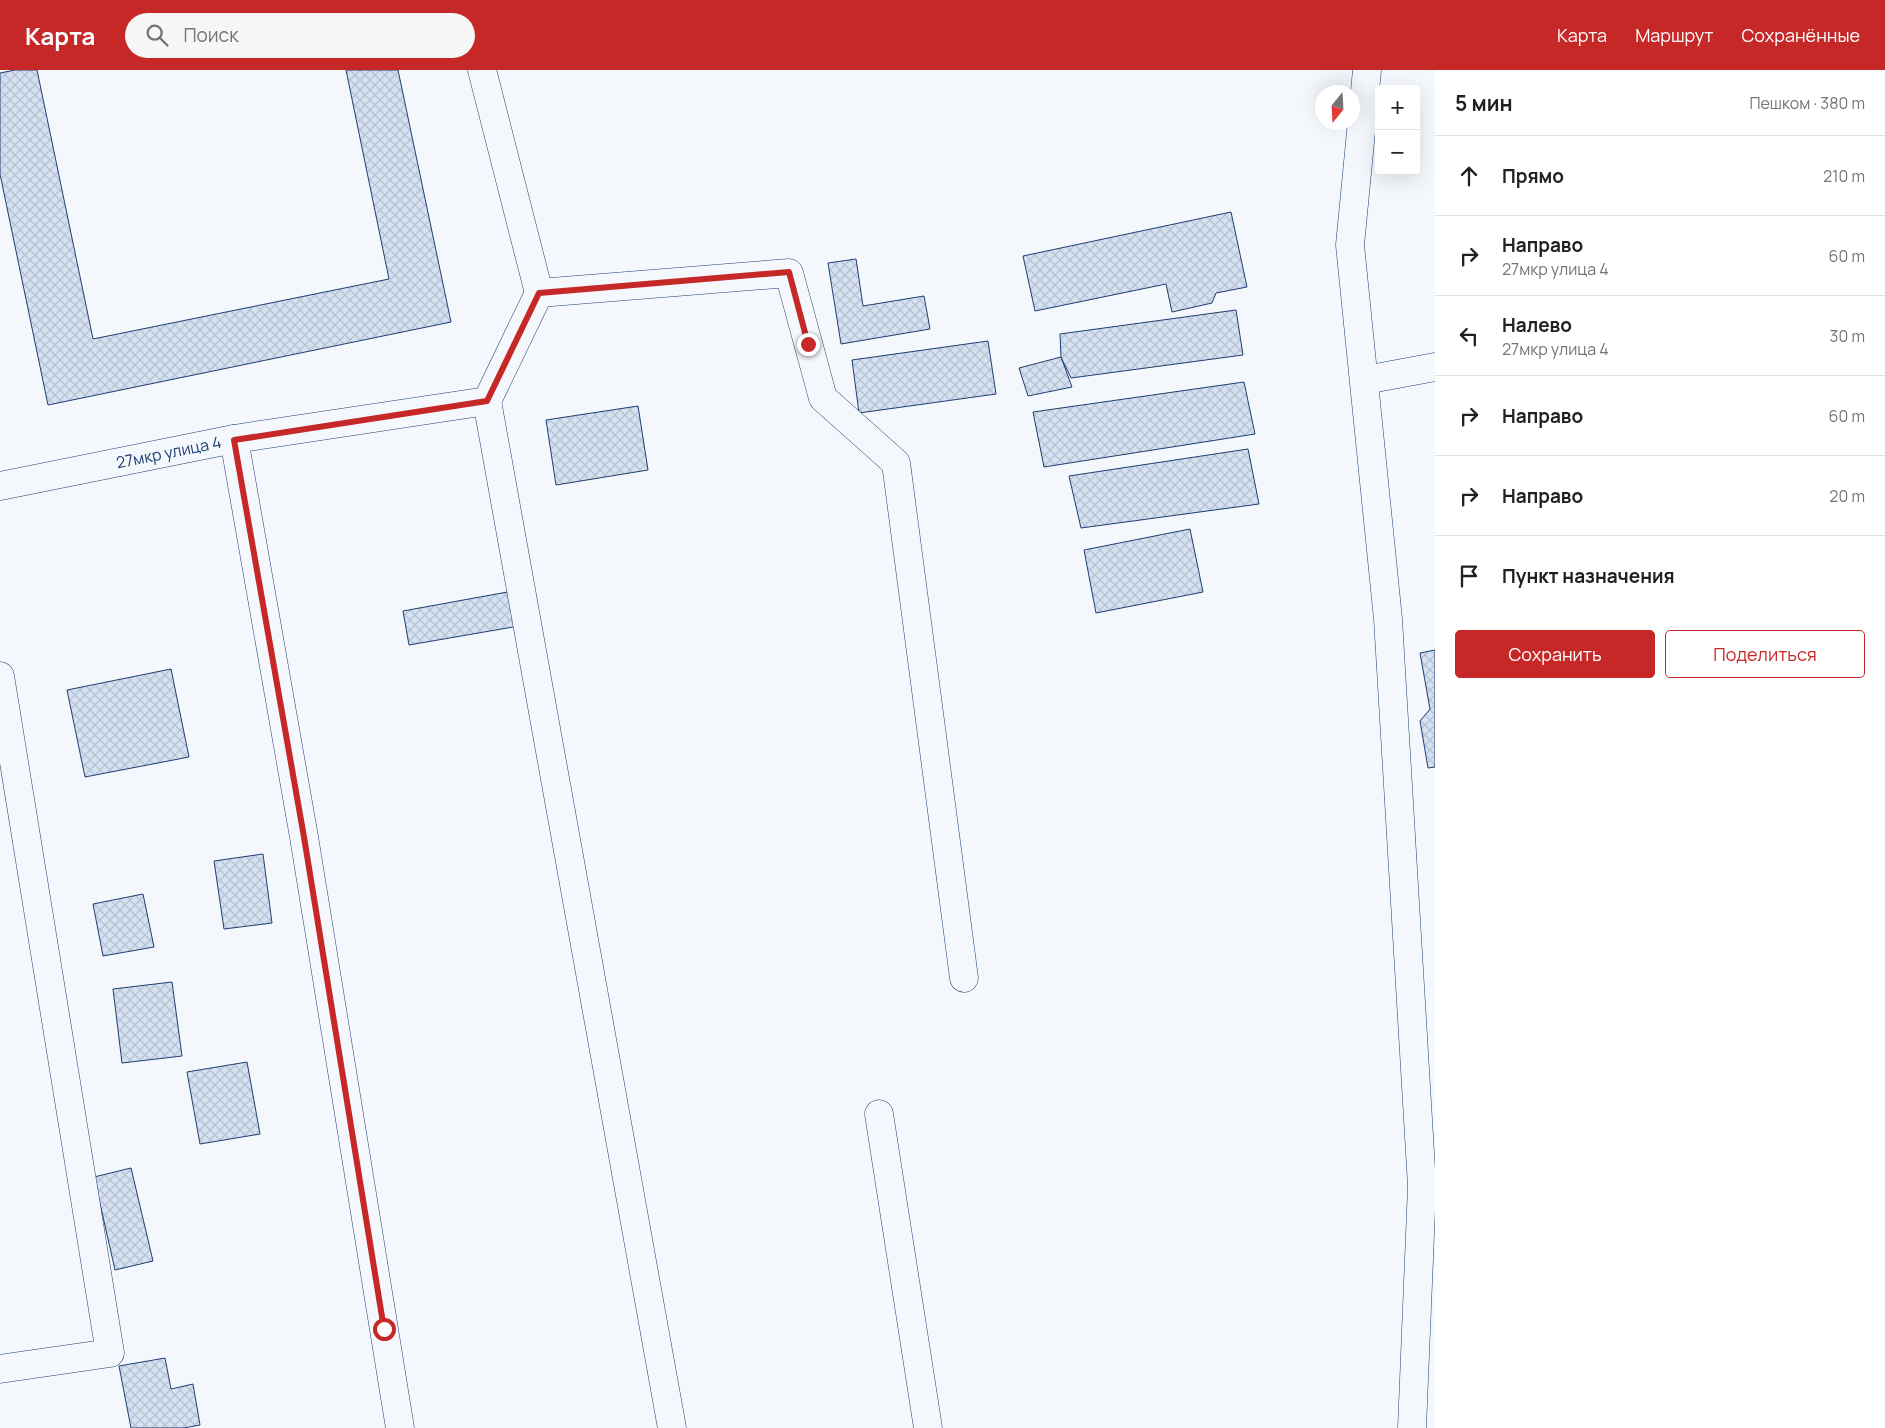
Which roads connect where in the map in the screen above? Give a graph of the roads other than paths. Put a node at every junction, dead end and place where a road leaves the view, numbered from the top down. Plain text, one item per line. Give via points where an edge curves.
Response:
1 (482, 70) edge
2 (1367, 70) edge
3 (539, 293) junction
4 (1435, 367) edge
5 (1365, 380) junction
6 (487, 401) junction
7 (234, 440) junction
8 (0, 486) edge
9 (0, 676) edge
10 (964, 978) dead end
11 (879, 1114) dead end
12 (0, 1369) edge
13 (400, 1428) edge
14 (672, 1428) edge
15 (928, 1428) edge
16 (1412, 1428) edge

1 - 3 street
2 - 5 street via 1350,246
3 - 6 street
3 - 10 street via 789,272 822,398 896,463
4 - 5 street
5 - 16 street via 1388,619 1422,1186
6 - 7 street, 27мкр улица 4
6 - 14 street
7 - 8 street, 27мкр улица 4
7 - 13 street via 302,827
9 - 12 street via 110,1353
11 - 15 street

